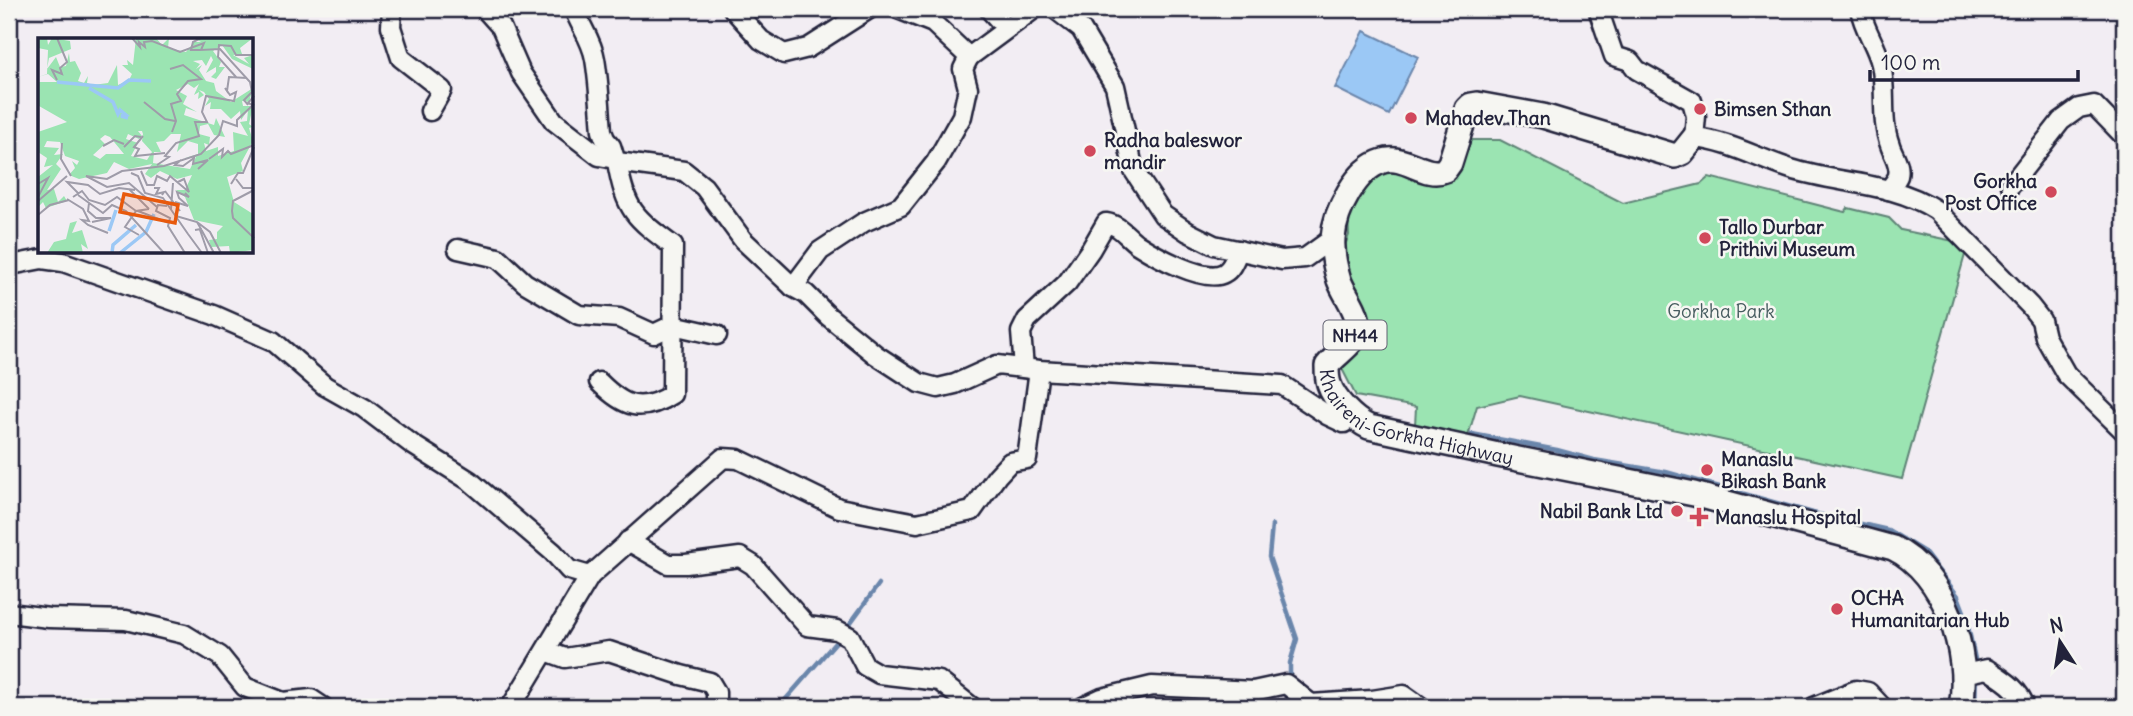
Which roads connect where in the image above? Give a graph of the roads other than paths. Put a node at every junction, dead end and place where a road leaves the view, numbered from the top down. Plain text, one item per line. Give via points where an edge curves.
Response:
1 (392, 9) edge
2 (485, 9) edge
3 (574, 9) edge
4 (733, 9) edge
5 (869, 9) edge
6 (898, 9) edge
7 (989, 9) edge
8 (1034, 9) edge
9 (1055, 9) edge
10 (1598, 9) edge
11 (1860, 9) edge
12 (1006, 28) junction
13 (969, 57) junction
14 (430, 111) dead end
15 (2124, 136) edge
16 (1694, 138) junction
17 (616, 160) junction
18 (2011, 186) dead end
19 (1889, 190) junction
20 (1333, 238) junction
21 (458, 249) dead end
22 (1239, 250) junction
23 (1305, 258) junction
24 (9, 263) edge
25 (1339, 278) junction
26 (793, 287) junction
27 (673, 325) junction
28 (716, 335) dead end
29 (1032, 369) junction
30 (599, 382) dead end
31 (1354, 416) junction
32 (2117, 416) edge
33 (2124, 431) edge
34 (628, 541) junction
35 (590, 576) junction
36 (9, 613) edge
37 (546, 650) junction
38 (1963, 674) junction
39 (323, 707) edge
40 (512, 707) edge
41 (716, 707) edge
42 (972, 707) edge
43 (1083, 707) edge
44 (1421, 707) edge
45 (1814, 707) edge
46 (1882, 707) edge
47 (1961, 707) edge
48 (2025, 707) edge

1 - 14 street via 391,27 401,58 442,90
2 - 17 street via 554,121 599,156
3 - 17 street via 595,58 602,131
4 - 5 street via 761,40 783,54 808,48
6 - 13 street via 933,23
7 - 12 street
8 - 12 street
9 - 22 street via 1080,29 1115,86 1134,171 1163,215 1214,245
10 - 16 street via 1614,56 1630,61 1637,70 1692,101
11 - 19 street via 1881,65 1884,116 1896,156 1898,177
12 - 13 street
13 - 26 street via 963,69 968,88 962,116 936,162 901,206 864,222 820,251
15 - 18 street via 2094,105 2078,108 2060,121
16 - 19 street via 1710,139 1798,171
16 - 20 main road, Khaireni-Gorkha Highway / NH44 via 1675,156 1544,116 1471,105 1445,170 1433,172 1394,160 1370,168 1349,190
17 - 26 street via 684,171 704,187 743,240
17 - 27 street via 623,193 639,221 673,246
19 - 32 street via 1936,210 2041,320 2045,337 2066,374
20 - 23 street
20 - 25 main road, Khaireni-Gorkha Highway / NH44
21 - 27 street via 498,258 525,283 579,315 619,318 654,334
22 - 23 street via 1282,260
22 - 29 street via 1229,269 1222,275 1210,275 1171,264 1135,243 1116,224 1106,223 1068,283 1027,320 1021,332
23 - 25 street
24 - 35 street via 42,258 63,262 214,315 273,341 325,386 470,481 569,570
25 - 31 main road, Khaireni-Gorkha Highway / NH44 via 1358,324 1351,343 1327,366 1327,376 1334,395
26 - 29 street via 876,355 919,383 938,388 956,384 997,365
27 - 28 street
27 - 30 street via 672,394 658,402 633,405
29 - 31 street via 1282,385 1344,423
29 - 34 street via 1027,459 1010,462 972,511 917,523 839,508 738,459 723,458
31 - 38 main road, Khaireni-Gorkha Highway / NH44 via 1369,427 1693,494 1894,548 1928,577 1945,603
32 - 33 street
34 - 35 street
34 - 42 street via 668,564 740,557 753,565 807,626 844,634 865,666 879,674 939,681
35 - 37 street
36 - 39 street via 126,620 184,634 220,656 245,687 283,702 311,699
37 - 40 street
37 - 41 street via 565,658 609,651 710,682 716,692
38 - 47 main road, Khaireni-Gorkha Highway / NH44
38 - 48 street via 1987,669 2014,688
43 - 44 street via 1152,685 1292,689 1311,704 1405,695
45 - 46 street via 1856,690 1868,692

